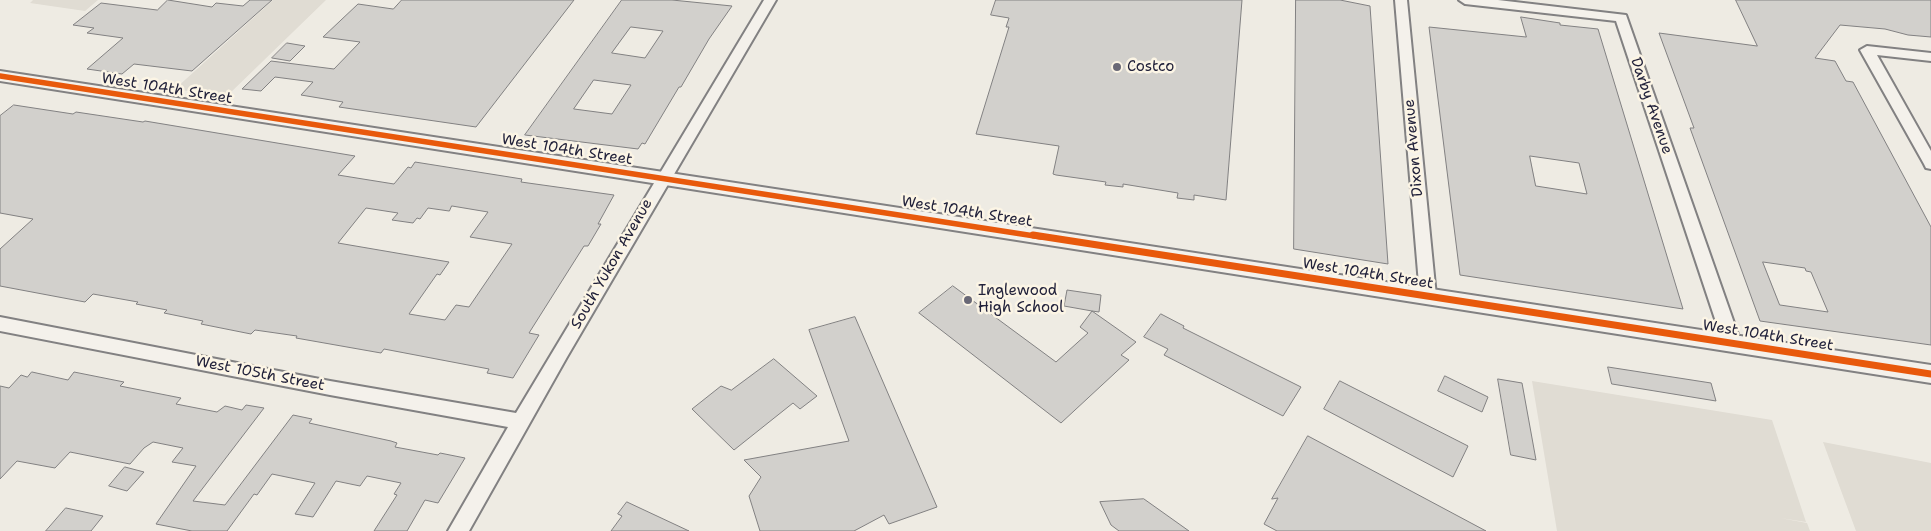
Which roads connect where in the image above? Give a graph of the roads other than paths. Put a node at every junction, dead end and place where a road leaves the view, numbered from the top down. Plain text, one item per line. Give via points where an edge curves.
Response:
1 (770, 0) edge
2 (1401, 0) edge
3 (1465, 0) edge
4 (1931, 57) edge
5 (0, 76) edge
6 (1931, 164) edge
7 (664, 178) junction
8 (1428, 296) junction
9 (0, 324) edge
10 (1732, 343) junction
11 (1931, 374) edge
12 (521, 422) junction
13 (458, 531) edge

1 - 7 street, South Yukon Avenue
2 - 8 street, Dixon Avenue
3 - 10 street, Darby Avenue via 1621,18
4 - 6 street via 1867,50
5 - 7 street, West 104th Street
7 - 8 street, West 104th Street
7 - 12 street, South Yukon Avenue
8 - 10 street, West 104th Street
9 - 12 street, West 105th Street
10 - 11 street, West 104th Street
12 - 13 street, South Yukon Avenue

